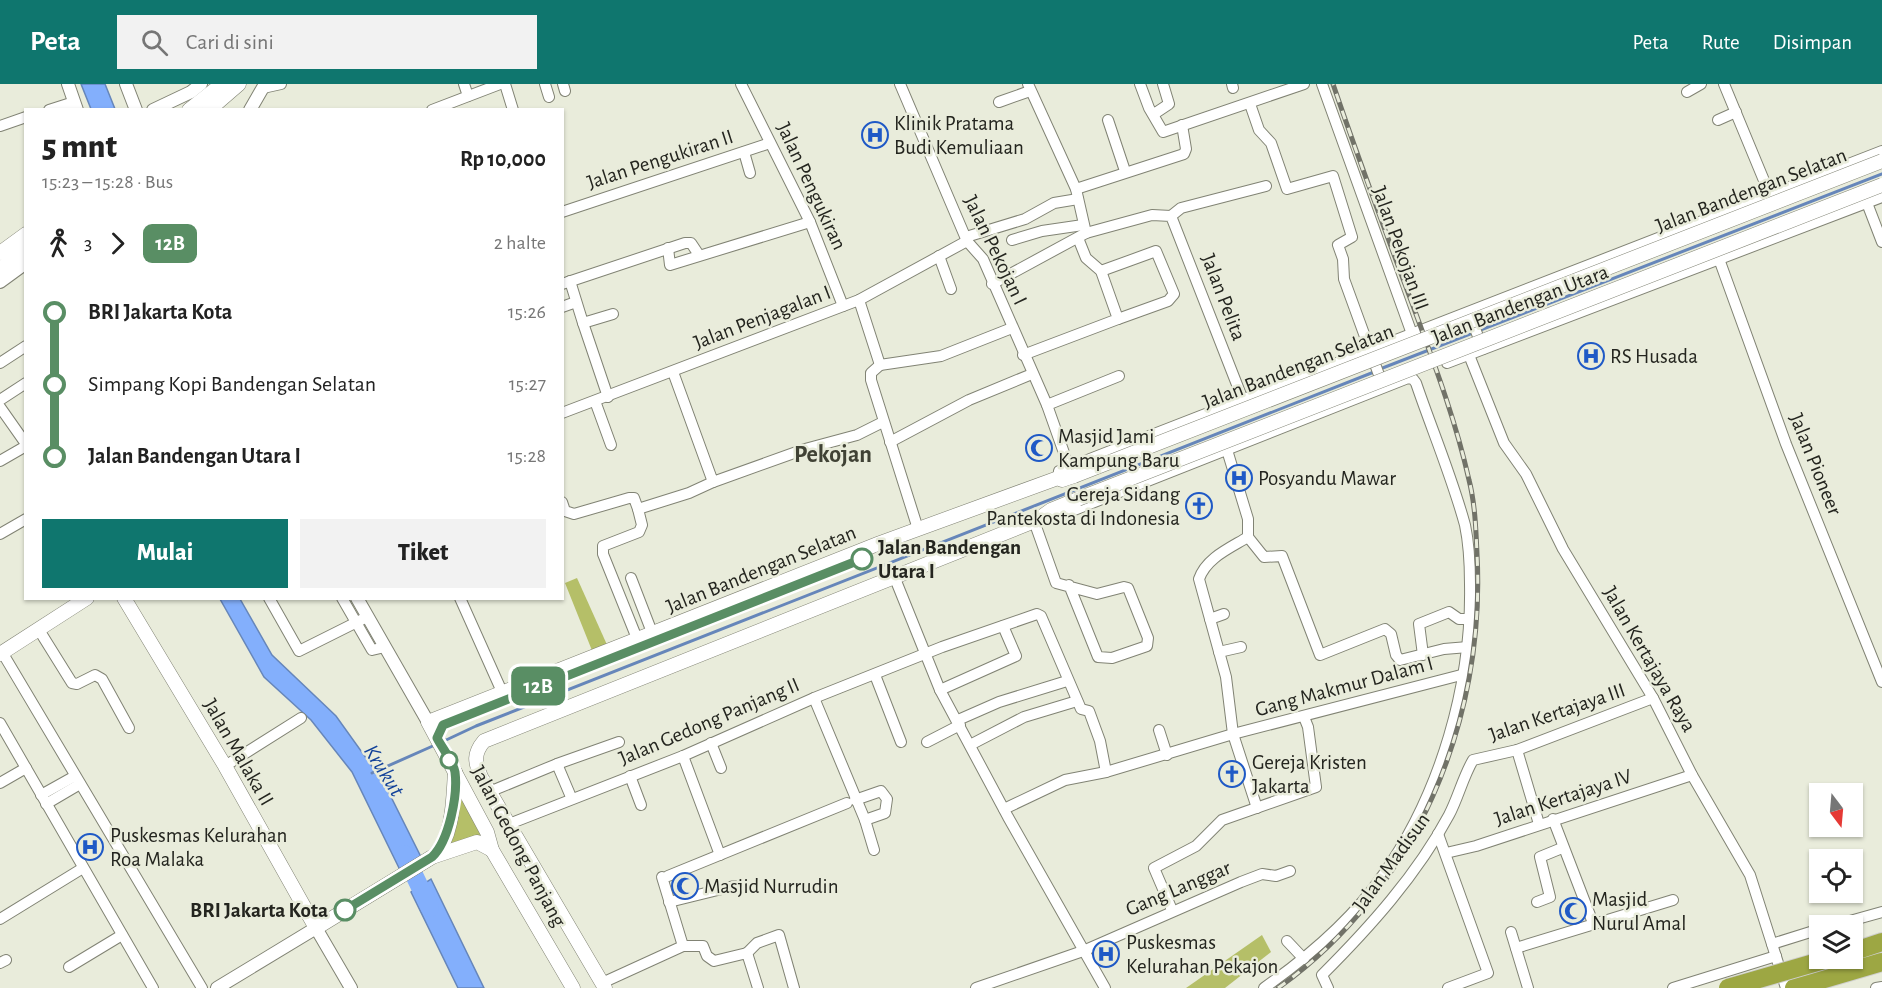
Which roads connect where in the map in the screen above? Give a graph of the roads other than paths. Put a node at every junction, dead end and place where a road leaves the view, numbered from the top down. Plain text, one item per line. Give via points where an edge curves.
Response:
1 (68, 84) edge
2 (126, 84) edge
3 (201, 84) edge
4 (222, 84) edge
5 (239, 84) edge
6 (281, 84) edge
7 (464, 84) edge
8 (500, 84) edge
9 (505, 84) edge
10 (545, 84) edge
11 (741, 84) edge
12 (900, 84) edge
13 (1140, 84) edge
14 (1163, 84) edge
15 (1304, 84) edge
16 (1322, 84) edge
17 (1701, 84) edge
18 (1725, 84) edge
19 (264, 86) edge
20 (1029, 87) edge
21 (473, 91) edge
22 (1687, 92) dead end
23 (549, 97) dead end
24 (999, 102) dead end
25 (186, 103) edge
26 (1250, 104) junction
27 (75, 106) edge
28 (135, 108) edge
29 (162, 108) edge
30 (211, 108) edge
31 (251, 108) edge
32 (436, 108) edge
33 (512, 108) edge
34 (1736, 112) junction
35 (1154, 114) junction
36 (24, 118) edge
37 (1108, 120) dead end
38 (1718, 120) dead end
39 (1182, 125) junction
40 (0, 126) edge
41 (770, 143) junction
42 (1882, 151) edge
43 (744, 152) junction
44 (1882, 161) edge
45 (1125, 171) junction
46 (750, 173) dead end
47 (1882, 185) edge
48 (1266, 186) dead end
49 (1768, 190) junction
50 (1077, 194) junction
51 (1882, 197) edge
52 (1867, 203) junction
53 (564, 211) edge
54 (1167, 215) junction
55 (810, 222) junction
56 (24, 230) edge
57 (1082, 232) junction
58 (24, 235) edge
59 (966, 239) junction
60 (1012, 240) dead end
61 (1882, 242) edge
62 (0, 248) edge
63 (668, 248) junction
64 (24, 251) edge
65 (0, 253) edge
66 (699, 255) junction
67 (939, 256) junction
68 (1719, 259) junction
69 (24, 264) edge
70 (0, 269) edge
71 (1101, 271) junction
72 (0, 282) edge
73 (566, 283) edge
74 (992, 284) junction
75 (951, 289) dead end
76 (859, 300) junction
77 (576, 303) junction
78 (564, 306) edge
79 (843, 306) junction
80 (1468, 312) junction
81 (613, 314) dead end
82 (1118, 319) junction
83 (583, 323) junction
84 (1012, 328) junction
85 (1412, 334) junction
86 (24, 347) edge
87 (1483, 348) junction
88 (1370, 353) junction
89 (1023, 355) junction
90 (1469, 355) junction
91 (0, 363) edge
92 (1446, 363) dead end
93 (880, 365) junction
94 (672, 372) junction
95 (1032, 374) junction
96 (1119, 376) dead end
97 (24, 384) edge
98 (1383, 387) junction
99 (608, 397) junction
100 (0, 400) edge
101 (1243, 400) junction
102 (595, 401) junction
103 (1047, 405) junction
104 (0, 407) edge
105 (564, 412) edge
106 (883, 422) junction
107 (24, 442) edge
108 (890, 442) junction
109 (611, 445) dead end
110 (24, 446) edge
111 (1227, 450) junction
112 (0, 461) edge
113 (1071, 471) junction
114 (712, 482) junction
115 (564, 508) edge
116 (638, 509) junction
117 (24, 520) edge
118 (1036, 520) junction
119 (918, 529) junction
120 (0, 534) edge
121 (1248, 537) junction
122 (894, 576) junction
123 (631, 578) dead end
124 (1069, 585) junction
125 (84, 600) edge
126 (125, 600) edge
127 (270, 600) edge
128 (344, 600) edge
129 (357, 600) edge
130 (461, 600) edge
131 (1224, 614) dead end
132 (1210, 619) junction
133 (1470, 619) junction
134 (362, 620) junction
135 (1002, 626) junction
136 (39, 630) junction
137 (653, 635) junction
138 (638, 641) junction
139 (1241, 647) dead end
140 (1468, 647) junction
141 (1219, 652) junction
142 (1, 653) edge
143 (926, 655) junction
144 (1423, 655) junction
145 (1465, 674) junction
146 (875, 675) junction
147 (1067, 681) junction
148 (1882, 682) edge
149 (940, 690) junction
150 (503, 694) junction
151 (814, 698) junction
152 (1653, 698) junction
153 (1077, 701) junction
154 (1304, 717) junction
155 (301, 718) dead end
156 (428, 722) junction
157 (0, 723) edge
158 (959, 723) junction
159 (129, 728) dead end
160 (1159, 730) dead end
161 (1233, 734) junction
162 (619, 742) dead end
163 (901, 742) dead end
164 (927, 742) dead end
165 (711, 743) junction
166 (970, 745) junction
167 (476, 750) joint
168 (1517, 750) junction
169 (1167, 755) junction
170 (683, 756) junction
171 (1473, 760) joint
172 (557, 764) junction
173 (225, 766) junction
174 (26, 768) junction
175 (721, 768) dead end
176 (455, 771) junction
177 (1106, 772) junction
178 (630, 776) junction
179 (1692, 776) junction
180 (77, 780) junction
181 (0, 783) edge
182 (489, 792) junction
183 (571, 797) junction
184 (44, 800) junction
185 (851, 802) junction
186 (641, 805) dead end
187 (1004, 808) junction
188 (1257, 808) junction
189 (1553, 819) junction
190 (865, 820) junction
191 (509, 824) junction
192 (1539, 824) junction
193 (1438, 834) junction
194 (1562, 848) junction
195 (492, 850) junction
196 (874, 850) dead end
197 (1446, 853) junction
198 (720, 855) junction
199 (429, 859) junction
200 (84, 868) junction
201 (1290, 871) dead end
202 (734, 886) dead end
203 (1673, 900) dead end
204 (669, 902) junction
205 (1537, 902) dead end
206 (1173, 910) junction
207 (1882, 912) edge
208 (1863, 917) edge
209 (0, 919) edge
210 (1593, 923) junction
211 (316, 928) junction
212 (1511, 932) dead end
213 (1809, 932) edge
214 (122, 935) junction
215 (1287, 941) dead end
216 (1882, 942) edge
217 (1772, 944) junction
218 (689, 945) junction
219 (1516, 948) junction
220 (1863, 948) edge
221 (1083, 951) junction
222 (747, 953) junction
223 (1776, 956) junction
224 (1304, 959) junction
225 (1882, 962) edge
226 (1809, 964) edge
227 (69, 968) dead end
228 (603, 986) edge
229 (988, 986) edge
230 (1882, 987) edge
231 (153, 988) edge
232 (202, 988) edge
233 (217, 988) edge
234 (351, 988) edge
235 (573, 988) edge
236 (758, 988) edge
237 (794, 988) edge
238 (976, 988) edge
239 (1105, 988) edge
240 (1264, 988) edge
241 (1328, 988) edge
242 (1448, 988) edge
243 (1528, 988) edge
244 (1674, 988) edge
245 (1728, 988) edge
246 (1786, 988) edge
247 (1794, 988) edge
248 (1876, 988) edge

1 - 27 street
2 - 28 street
3 - 25 street
4 - 25 main road
5 - 30 main road
6 - 19 street
7 - 21 street
8 - 21 street
9 - 33 street
10 - 23 street
11 - 41 street, Jalan Pengukiran
12 - 59 street, Jalan Pekojan I
13 - 35 street
14 - 35 street via 1168,104
15 - 26 street
16 - 85 street, Jalan Pekojan III
17 - 22 street
18 - 34 street
19 - 31 street
20 - 24 street
20 - 50 street
21 - 32 street
25 - 29 street
26 - 39 street
26 - 88 street via 1259,129 1271,143 1287,189 1332,176 1352,237 1338,245 1344,279
34 - 38 street
34 - 49 street
35 - 39 street via 1162,132
36 - 40 street
37 - 45 street
39 - 45 street, Jalan Penjagalan I via 1184,154
41 - 43 street, Jalan Pengukiran II
41 - 55 street, Jalan Pengukiran
42 - 49 street, Jalan Bandengan Selatan
43 - 46 street
43 - 53 street, Jalan Pengukiran II
44 - 113 main road, Jalan Bandengan Selatan, bridge
45 - 50 street, Jalan Penjagalan I
47 - 118 main road, Jalan Bandengan Utara, bridge via 1050,510
48 - 54 street
49 - 80 street, Jalan Bandengan Selatan
50 - 57 street
50 - 59 street, Jalan Penjagalan I via 1025,219
51 - 52 street, Jalan Bandengan Utara
52 - 61 street
52 - 68 street, Jalan Bandengan Utara
54 - 57 street
54 - 101 street, Jalan Pelita
55 - 66 street
55 - 79 street, Jalan Pengukiran
56 - 62 street
57 - 60 street via 1042,231
57 - 71 street via 1086,258
57 - 74 street
58 - 65 main road
59 - 67 street, Jalan Penjagalan I
59 - 74 street, Jalan Pekojan I via 983,259
63 - 66 street via 691,243
63 - 66 street via 670,265
63 - 73 street
64 - 70 main road
67 - 75 street
67 - 76 street, Jalan Penjagalan I
68 - 87 street, Jalan Bandengan Utara
68 - 148 street, Jalan Pioneer via 1786,444
69 - 72 street
71 - 82 street
71 - 82 street via 1156,251 1174,294 1168,301
73 - 77 street
74 - 84 street, Jalan Pekojan I
76 - 79 street, Jalan Penjagalan I
76 - 93 street
77 - 78 street
77 - 83 street
79 - 94 street, Jalan Penjagalan I
80 - 85 street, Jalan Bandengan Selatan
80 - 87 street, bridge
81 - 83 street
82 - 89 street
83 - 99 street
84 - 89 street, Jalan Pekojan I
84 - 93 street via 941,356
85 - 88 street, Jalan Pekojan III
86 - 91 street
87 - 90 street
88 - 98 street, bridge
88 - 101 street, Jalan Pekojan III
89 - 95 street, Jalan Pekojan I
90 - 92 street
90 - 152 street, Jalan Kertajaya Raya via 1504,443 1526,474 1563,549
93 - 106 street via 871,373 871,380
94 - 99 street, Jalan Penjagalan I
94 - 114 street
95 - 103 street, Jalan Pekojan I
95 - 108 street via 969,400
96 - 103 street
97 - 100 street
98 - 111 street
98 - 133 street via 1408,378 1416,383 1465,526
99 - 102 street, Jalan Penjagalan I
101 - 113 street, Jalan Pekojan III
102 - 105 street, Jalan Penjagalan I
102 - 109 street
103 - 113 street, Jalan Pekojan I
104 - 107 street
106 - 108 street
106 - 114 street via 857,435
108 - 119 street
110 - 112 street
111 - 118 street via 1054,518
111 - 121 street via 1248,519
113 - 119 main road, Jalan Bandengan Selatan via 1062,480 1058,478
114 - 116 street
115 - 116 street via 574,514 634,498
116 - 138 street via 642,525 639,532 602,549
117 - 120 street
118 - 122 main road, Jalan Bandengan Utara
118 - 124 street via 1056,583
119 - 137 main road, Jalan Bandengan Selatan
121 - 132 street via 1210,561 1203,570 1199,579
121 - 144 street via 1266,559 1282,556 1318,654 1388,629 1400,660
122 - 143 street
122 - 167 main road, Jalan Bandengan Utara via 484,741
123 - 137 street
124 - 124 street via 1097,594 1128,588 1148,646 1112,658 1098,657
125 - 136 main road
126 - 173 main road, Jalan Malaka II
127 - 134 street via 299,651
128 - 134 street
129 - 134 street
130 - 150 street
131 - 132 street
132 - 141 street
133 - 140 street
133 - 144 street via 1459,619 1449,612 1419,624
134 - 156 street via 385,647
135 - 143 street, Jalan Gedong Panjang II
135 - 147 street, Jalan Gedong Panjang II via 1041,616
135 - 149 street via 1016,656
136 - 142 main road
136 - 159 street via 72,684 95,675 102,679
137 - 138 main road, Jalan Bandengan Selatan
138 - 150 main road, Jalan Bandengan Selatan
139 - 141 street
140 - 144 street
140 - 145 street
141 - 161 street
142 - 180 street
143 - 146 street, Jalan Gedong Panjang II
143 - 149 street
145 - 154 street, Gang Makmur Dalam I
145 - 224 street via 1428,796 1397,853 1382,877
146 - 151 street, Jalan Gedong Panjang II
146 - 163 street
147 - 153 street
147 - 158 street via 999,702
149 - 158 street
150 - 156 main road, Jalan Bandengan Selatan
151 - 165 street, Jalan Gedong Panjang II
151 - 185 street
152 - 168 street, Jalan Kertajaya III
152 - 179 street, Jalan Kertajaya Raya
153 - 166 street via 1024,717
153 - 177 street via 1081,709 1089,711
154 - 161 street, Gang Makmur Dalam I
154 - 188 street via 1316,787
155 - 173 street
156 - 176 main road, Jalan Gedong Panjang
157 - 174 street
158 - 164 street
158 - 166 street
160 - 169 street
161 - 169 street, Gang Makmur Dalam I
161 - 188 street
162 - 172 street
165 - 170 street, Jalan Gedong Panjang II
165 - 175 street
166 - 187 street
167 - 182 main road, Jalan Gedong Panjang via 475,759
168 - 171 street, Jalan Kertajaya III
168 - 192 street
169 - 177 street, Gang Makmur Dalam I
170 - 178 street, Jalan Gedong Panjang II
170 - 198 street
171 - 193 street, Jalan Madisun
172 - 182 street
172 - 183 street
173 - 211 main road, Jalan Malaka II
174 - 181 street
174 - 184 street
176 - 195 main road, Jalan Gedong Panjang via 488,832
176 - 199 main road via 449,827 439,851
177 - 187 street, Gang Makmur Dalam I via 1065,780
178 - 183 street, Jalan Gedong Panjang II
178 - 186 street
179 - 189 street, Jalan Kertajaya IV
179 - 217 street, Jalan Kertajaya Raya via 1750,875
180 - 184 street
180 - 232 street
182 - 191 main road, Jalan Gedong Panjang
183 - 191 street, Jalan Gedong Panjang II
184 - 200 street
185 - 190 street
185 - 190 street via 881,791 887,799 885,813
185 - 198 street
187 - 221 street
188 - 206 street via 1222,820 1196,846 1154,868
189 - 192 street, Jalan Kertajaya IV
189 - 194 street
190 - 196 street
191 - 228 main road, Jalan Gedong Panjang
192 - 197 street, Jalan Kertajaya IV
193 - 197 street
193 - 241 street, Jalan Madisun via 1365,931 1322,975
194 - 205 street via 1540,857 1550,897
194 - 210 street
195 - 199 main road via 477,842
195 - 235 main road, Jalan Gedong Panjang
197 - 242 street via 1488,973
198 - 204 street via 665,876
199 - 211 main road
200 - 209 street
200 - 214 street
201 - 206 street, Gang Langgar via 1257,876
202 - 204 street
203 - 210 street
204 - 218 street
206 - 221 street, Gang Langgar
207 - 208 street
210 - 219 street
211 - 233 street
211 - 234 street
212 - 219 street
213 - 217 street
214 - 227 street
214 - 231 street
215 - 224 street
216 - 220 highway
217 - 223 street, Jalan Kertajaya Raya
218 - 222 street via 703,946 714,961
218 - 228 street
219 - 243 street
221 - 229 street, Gang Langgar
221 - 239 street
222 - 236 street
222 - 237 street via 757,943 778,935
223 - 244 street
223 - 246 street, Jalan Kertajaya Raya
224 - 240 street
225 - 247 highway
226 - 245 highway, bridge
229 - 238 street, Gang Langgar
230 - 248 street

